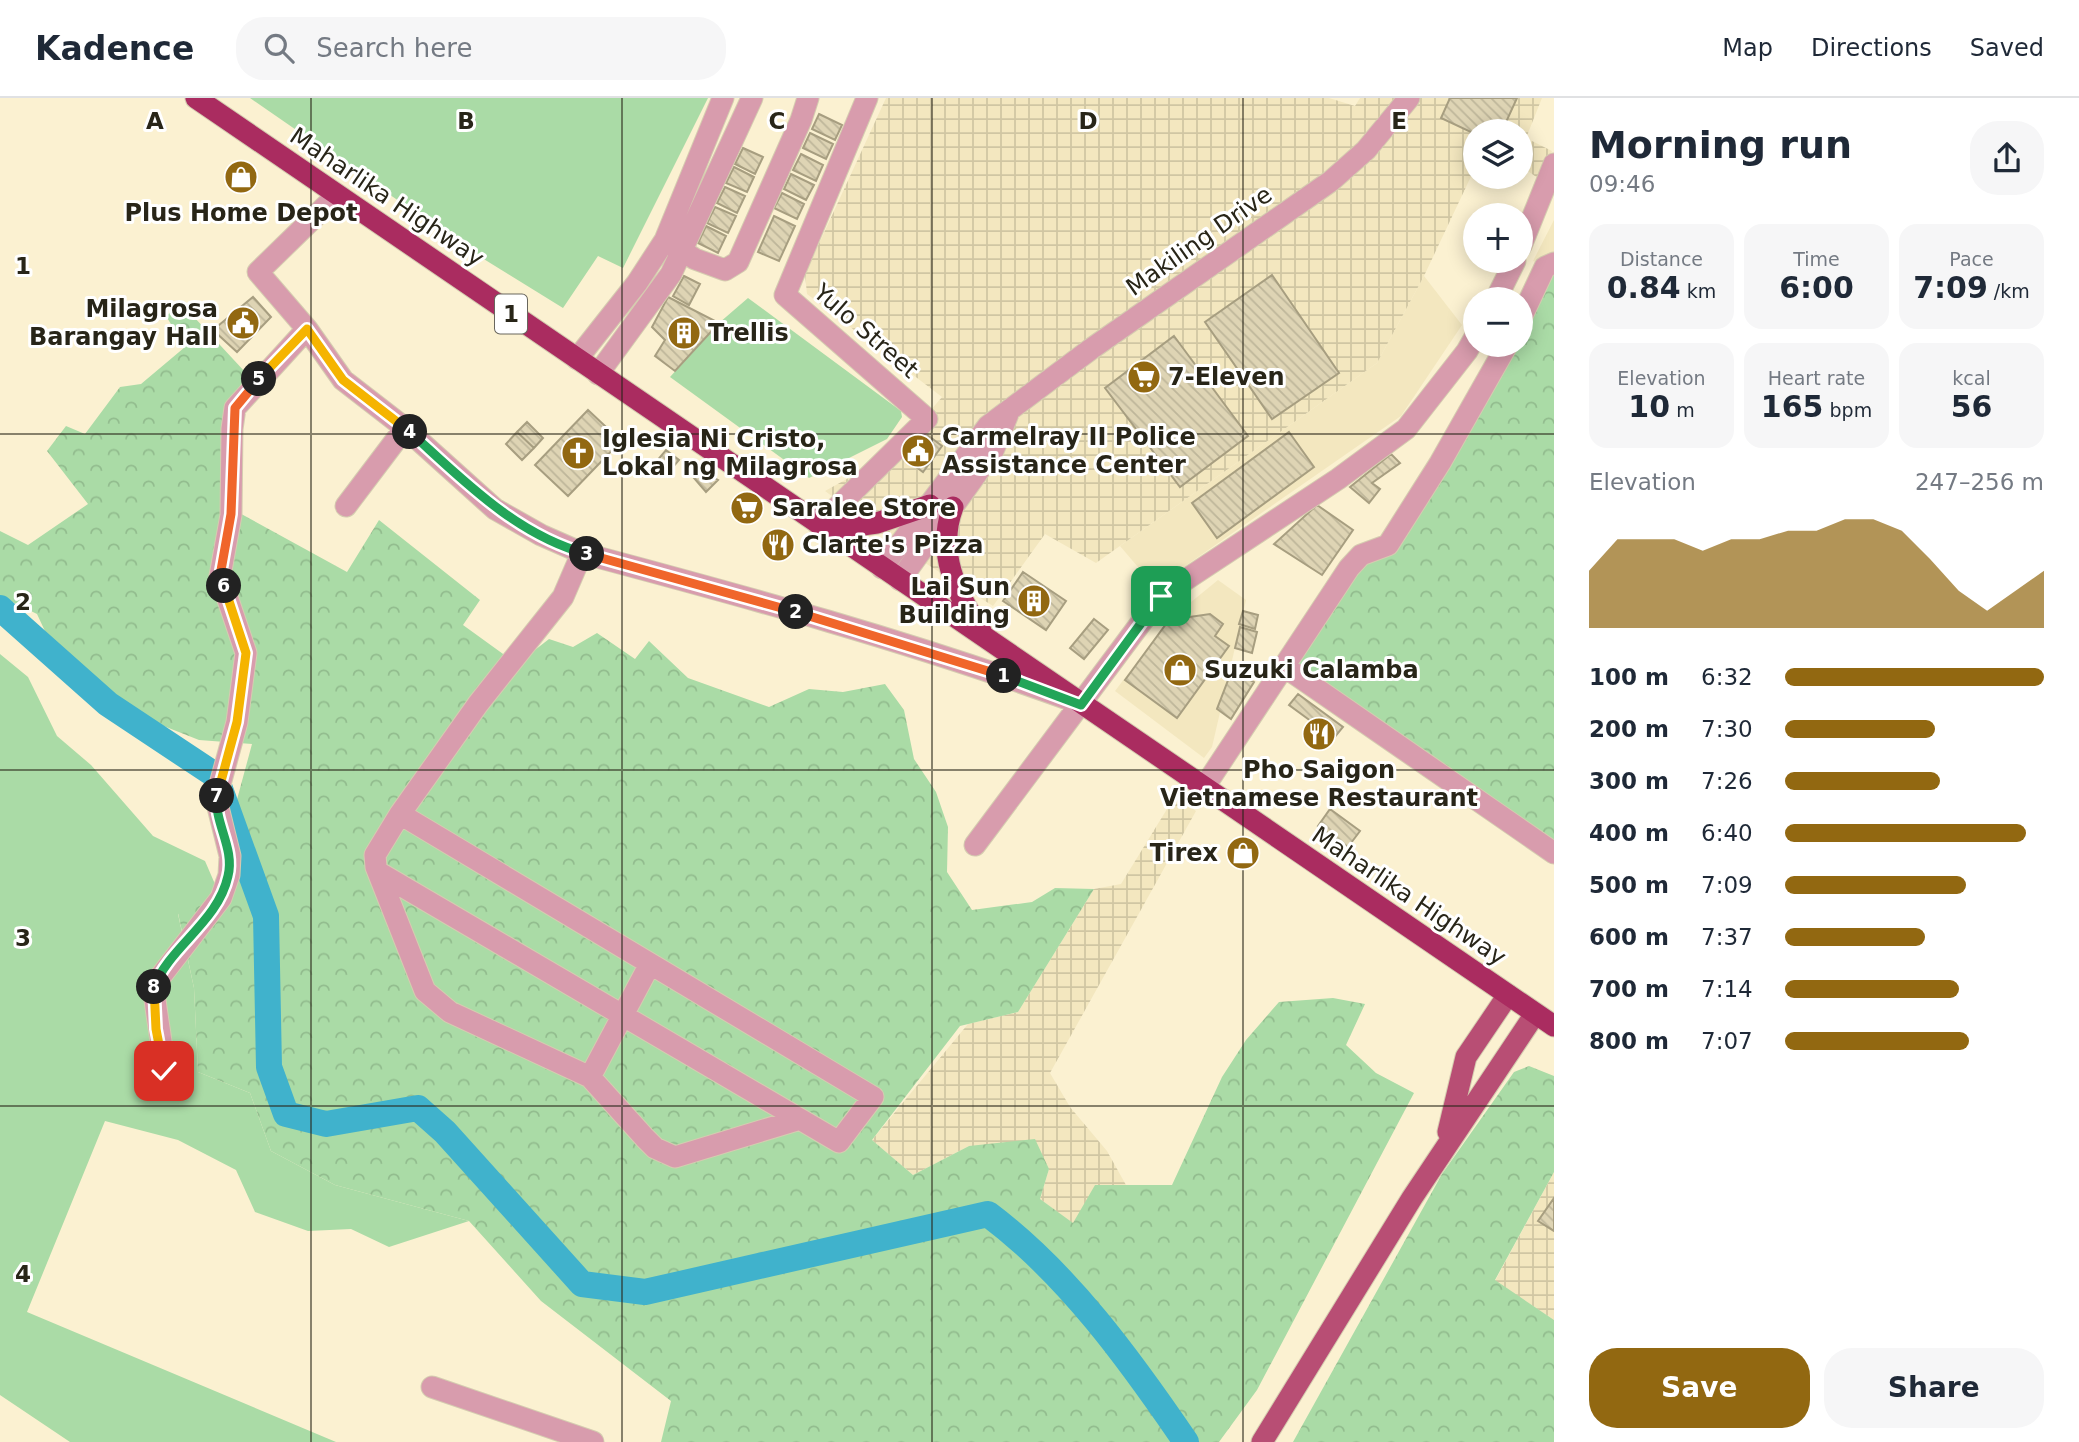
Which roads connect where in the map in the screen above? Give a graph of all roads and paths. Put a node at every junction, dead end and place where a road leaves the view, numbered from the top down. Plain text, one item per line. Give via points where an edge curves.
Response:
1 (196, 98) edge
2 (723, 98) edge
3 (752, 98) edge
4 (808, 98) edge
5 (866, 98) edge
6 (1409, 98) edge
7 (1554, 164) edge
8 (337, 195) junction
9 (1533, 216) edge
10 (674, 246) junction
11 (1554, 263) edge
12 (1533, 292) edge
13 (307, 329) junction
14 (1463, 356) edge
15 (1500, 357) edge
16 (577, 359) junction
17 (598, 374) junction
18 (1009, 414) junction
19 (405, 428) junction
20 (930, 505) junction
21 (346, 506) dead end
22 (953, 507) junction
23 (823, 527) junction
24 (582, 553) junction
25 (882, 568) junction
26 (900, 580) junction
27 (988, 641) junction
28 (1284, 667) junction
29 (1081, 705) junction
30 (1203, 789) junction
31 (400, 814) junction
32 (975, 845) dead end
33 (1554, 853) edge
34 (378, 872) junction
35 (650, 964) junction
36 (1508, 995) junction
37 (622, 1014) junction
38 (1535, 1014) junction
39 (1554, 1026) edge
40 (590, 1077) junction
41 (158, 1085) dead end
42 (797, 1120) junction
43 (1444, 1148) junction
44 (432, 1387) dead end
45 (593, 1442) edge
46 (1262, 1442) edge

1 - 8 highway, Maharlika Highway / 1
2 - 10 street
3 - 10 street
4 - 10 street via 738,262 725,270
5 - 23 street, Yulo Street via 785,295 927,419
6 - 18 street, Makiling Drive via 1366,150 1331,181 1091,349
7 - 9 street
8 - 13 street via 258,272
8 - 16 highway, Maharlika Highway / 1
10 - 16 street via 636,283
10 - 17 street via 658,295
11 - 12 street via 1545,267
13 - 19 street via 343,380
13 - 41 street via 235,408 231,514 220,576 246,653 227,765 216,799 230,856 229,874 221,898 154,985 164,1071
14 - 29 street via 1406,429 1161,596
15 - 28 street via 1388,545 1361,555 1349,568
16 - 17 highway, Maharlika Highway / 1
17 - 23 highway, Maharlika Highway / 1
18 - 20 street, Makiling Drive via 988,426
18 - 22 street, Makiling Drive via 993,451
19 - 21 street
19 - 24 street via 495,509
20 - 23 highway via 877,523
20 - 25 street, Makiling Drive
22 - 26 street, Makiling Drive
22 - 27 highway via 945,527 950,569 958,596
23 - 25 highway, Maharlika Highway / 1
24 - 29 street via 975,665
24 - 31 street via 563,597
25 - 26 highway, Maharlika Highway / 1
26 - 27 highway, Maharlika Highway / 1
27 - 29 highway, Maharlika Highway / 1
28 - 30 street
28 - 33 street
29 - 30 highway, Maharlika Highway / 1
29 - 32 street
30 - 36 highway, Maharlika Highway / 1
31 - 34 street via 375,855
31 - 35 street
34 - 37 street
34 - 40 street via 432,1000
35 - 37 street
35 - 42 street via 873,1097 839,1142
36 - 38 highway, Maharlika Highway / 1
36 - 43 main road via 1466,1057
37 - 40 street
37 - 42 street
38 - 39 highway, Maharlika Highway / 1
38 - 43 main road
40 - 42 street via 645,1138 675,1157
43 - 46 main road
44 - 45 street

